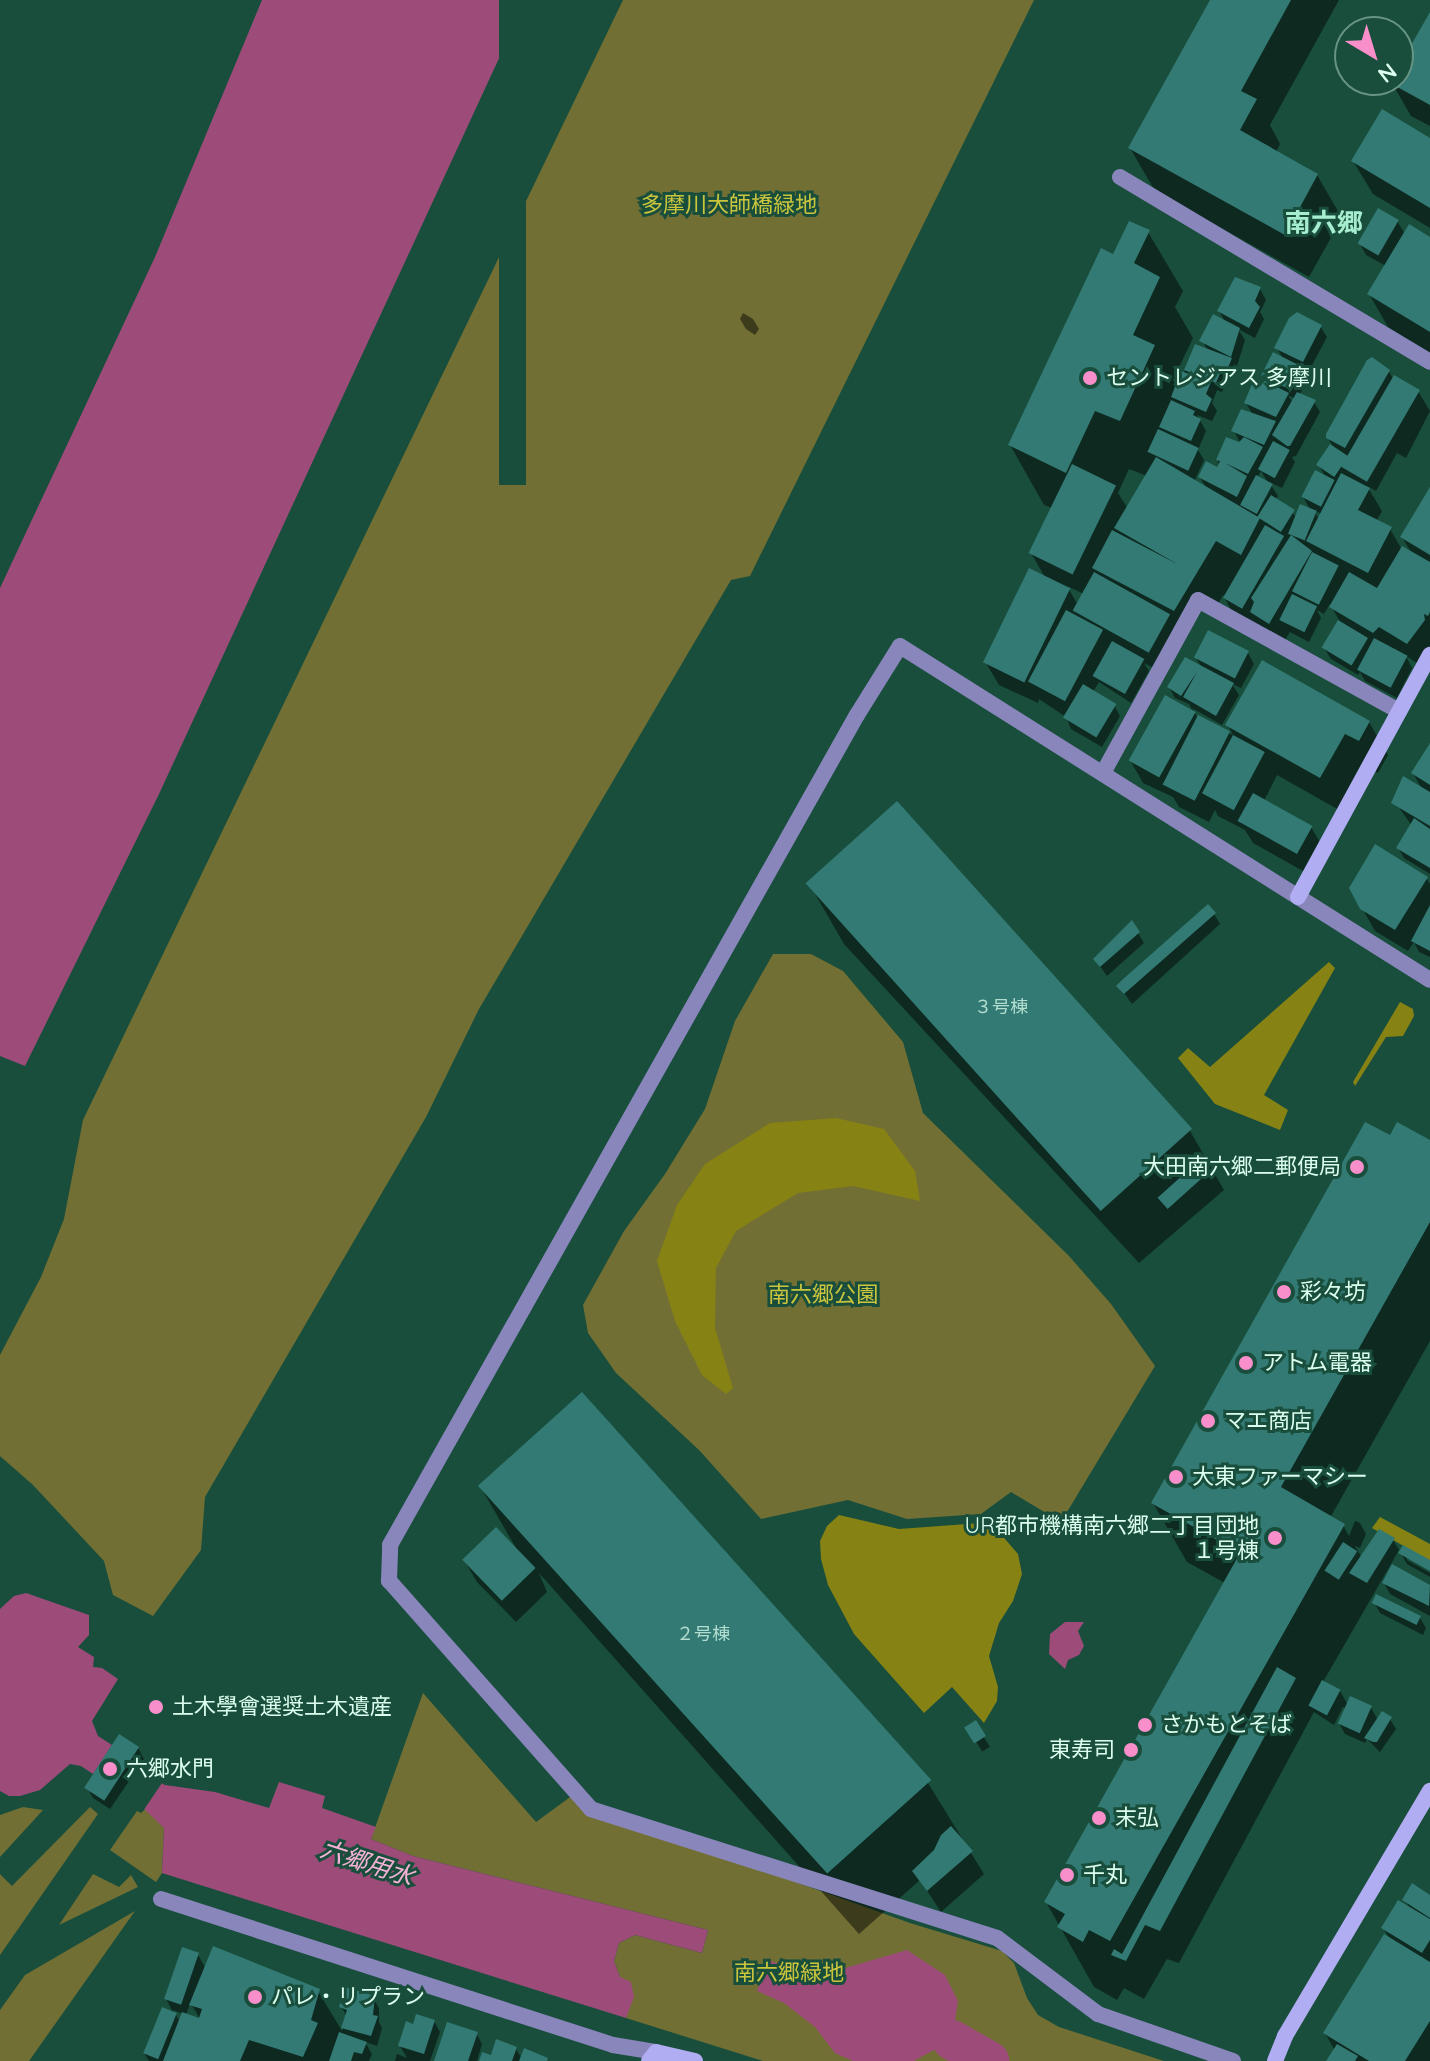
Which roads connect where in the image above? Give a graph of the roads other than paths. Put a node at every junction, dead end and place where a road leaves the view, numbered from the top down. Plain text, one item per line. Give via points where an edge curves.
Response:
1 (1120, 177) dead end
2 (1430, 362) edge
3 (1430, 655) edge
4 (1399, 711) junction
5 (1103, 773) junction
6 (1298, 897) junction
7 (1430, 980) edge
8 (1430, 1791) edge
9 (161, 1899) dead end
10 (652, 2056) edge
11 (695, 2061) edge
12 (1233, 2061) edge
13 (1275, 2061) edge

1 - 2 street
3 - 4 street
4 - 5 street via 1198,600
4 - 6 street
5 - 6 street
5 - 12 street via 900,646 390,1545 389,1581 591,1809 997,1938 1098,2014
6 - 7 street
8 - 13 street
9 - 10 street
10 - 11 street

